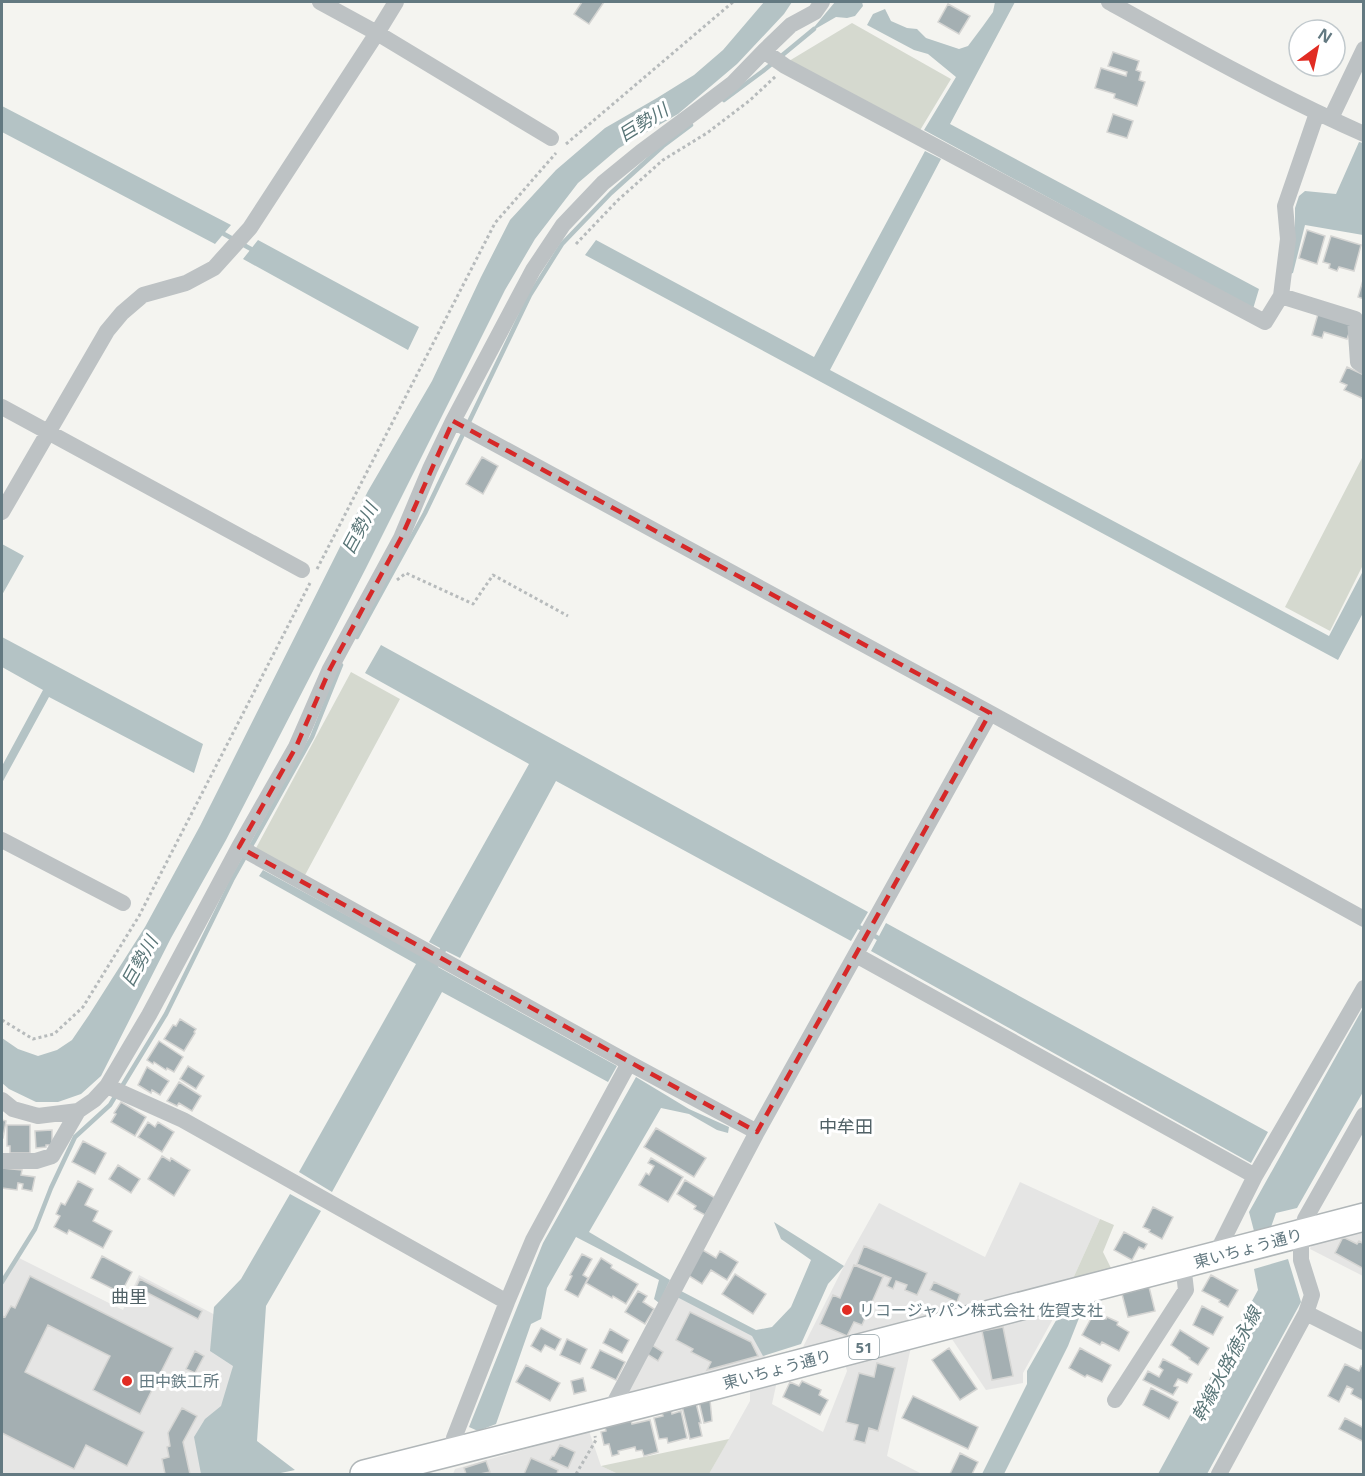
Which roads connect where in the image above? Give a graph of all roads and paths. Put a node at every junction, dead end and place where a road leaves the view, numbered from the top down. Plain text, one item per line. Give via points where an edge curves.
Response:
1 (320, 2) edge
2 (396, 2) edge
3 (733, 2) edge
4 (822, 2) edge
5 (1109, 2) edge
6 (377, 33) junction
7 (1364, 49) edge
8 (764, 51) junction
9 (785, 66) junction
10 (1324, 116) junction
11 (1361, 133) edge
12 (551, 138) dead end
13 (576, 244) dead end
14 (1281, 296) junction
15 (1364, 366) edge
16 (2, 407) edge
17 (453, 421) junction
18 (47, 432) junction
19 (2, 512) edge
20 (302, 570) dead end
21 (394, 582) dead end
22 (568, 616) dead end
23 (990, 713) junction
24 (2, 840) edge
25 (245, 850) junction
26 (123, 903) dead end
27 (1364, 919) edge
28 (856, 955) junction
29 (1364, 988) edge
30 (2, 1020) edge
31 (629, 1064) junction
32 (115, 1090) junction
33 (2, 1100) edge
34 (78, 1111) junction
35 (1364, 1115) edge
36 (757, 1132) junction
37 (2, 1161) edge
38 (1256, 1176) junction
39 (1364, 1217) edge
40 (1301, 1234) junction
41 (1215, 1256) junction
42 (1183, 1264) junction
43 (507, 1302) junction
44 (1306, 1313) junction
45 (1364, 1342) edge
46 (1115, 1400) dead end
47 (600, 1414) junction
48 (451, 1452) junction
49 (364, 1474) edge
50 (576, 1474) edge
51 (1219, 1474) edge

1 - 6 street
2 - 6 street
3 - 30 path via 553,156 495,223 139,916 83,1006 54,1034 33,1039
4 - 8 street via 815,12 791,25
5 - 10 street
6 - 12 street
6 - 18 street via 238,242 214,268 186,284 143,296 122,313 107,331
7 - 10 street
8 - 9 street
8 - 17 street via 733,83 603,183 563,225 533,270
9 - 13 path via 741,107 663,160
9 - 14 street via 1265,322
10 - 11 street
10 - 14 street via 1285,206 1288,239
14 - 15 street via 1355,320 1358,362
16 - 18 street
17 - 23 street
17 - 25 street via 401,538 330,669
18 - 19 street
18 - 20 street
21 - 22 path via 406,573 473,604 493,575
23 - 27 street
23 - 28 street
24 - 26 street
25 - 31 street
25 - 32 street via 149,1015
28 - 36 street
28 - 38 street
29 - 38 street
31 - 36 street
31 - 43 street via 533,1240
32 - 34 street
32 - 43 street via 183,1120
33 - 34 street via 38,1116
34 - 37 street via 52,1156 36,1161
35 - 40 street via 1305,1219
36 - 47 street
38 - 41 street
39 - 40 main road, 東いちょう通り / 51
40 - 41 main road, 東いちょう通り / 51
40 - 44 street via 1301,1260 1312,1295
41 - 42 main road, 東いちょう通り / 51
42 - 46 street via 1186,1290
42 - 47 main road, 東いちょう通り / 51
43 - 48 street
44 - 45 street
44 - 51 street
47 - 48 main road, 東いちょう通り / 51
47 - 50 path via 596,1440
48 - 49 main road, 東いちょう通り / 51

